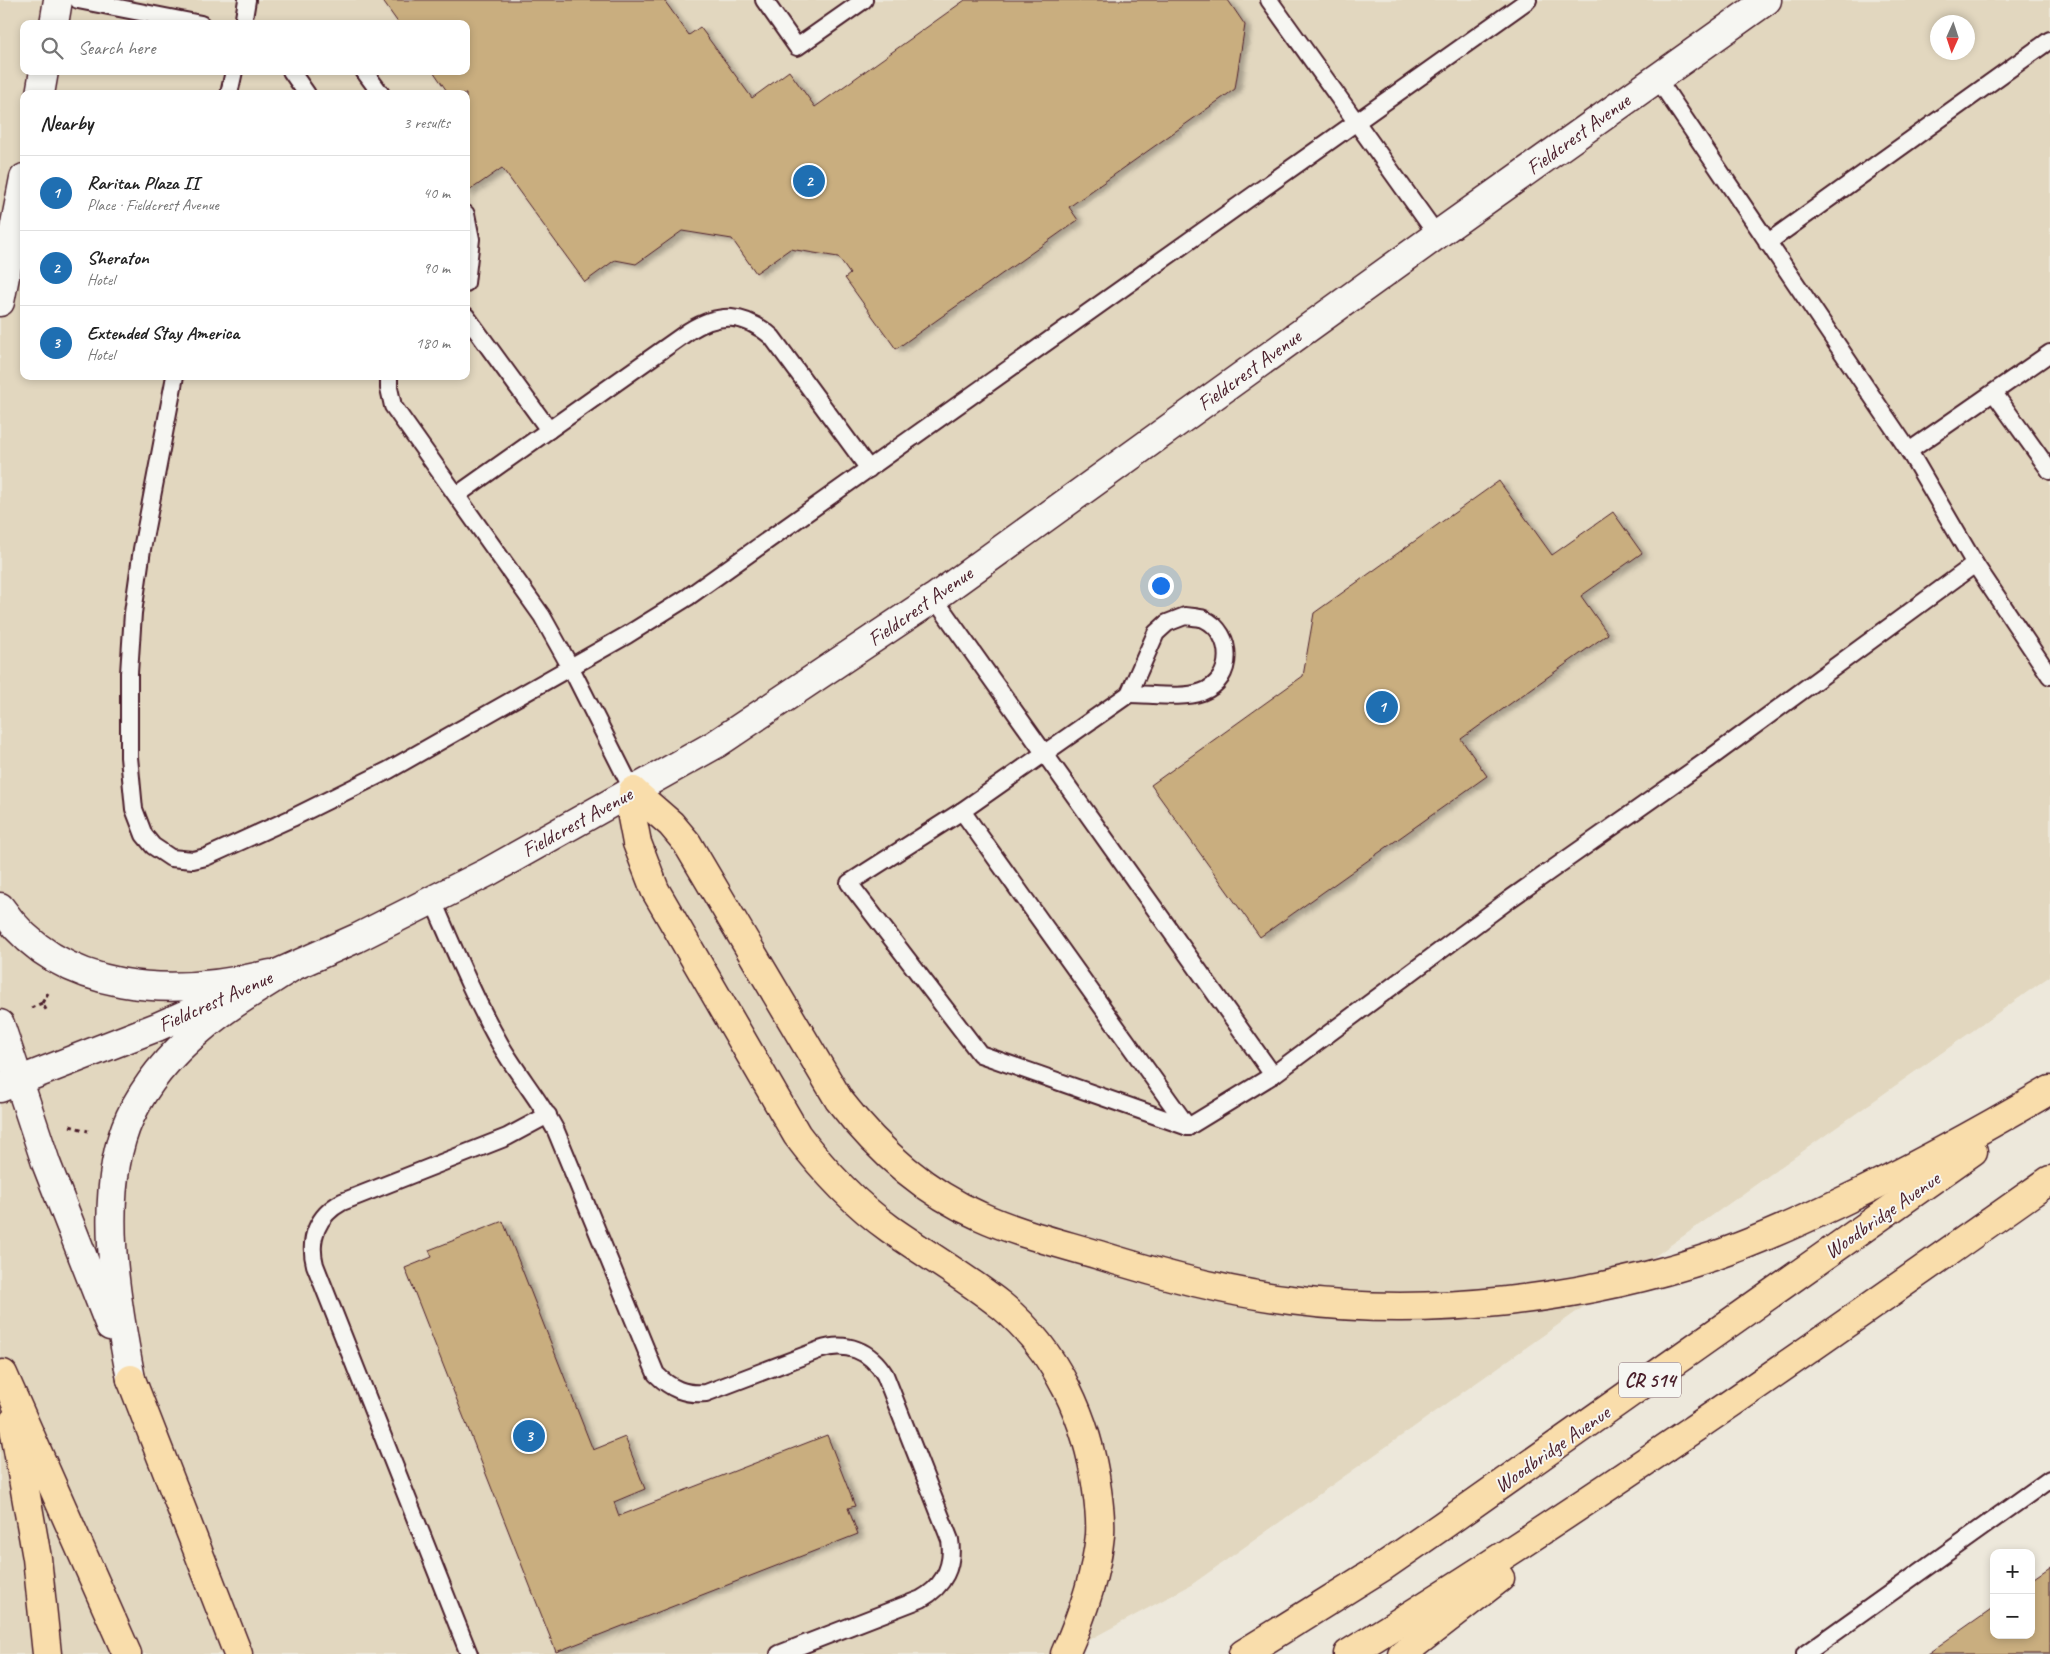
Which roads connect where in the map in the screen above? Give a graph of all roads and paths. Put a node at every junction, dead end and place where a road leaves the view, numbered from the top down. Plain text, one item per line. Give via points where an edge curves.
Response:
1 (58, 0) edge
2 (78, 0) edge
3 (248, 0) edge
4 (764, 0) edge
5 (864, 0) edge
6 (1269, 0) edge
7 (1528, 0) edge
8 (1767, 0) edge
9 (55, 20) edge
10 (180, 20) edge
11 (244, 20) edge
12 (2050, 40) edge
13 (43, 75) edge
14 (233, 75) edge
15 (293, 75) edge
16 (367, 75) edge
17 (1657, 78) junction
18 (41, 90) edge
19 (230, 90) edge
20 (304, 90) edge
21 (379, 90) edge
22 (1356, 122) junction
23 (20, 199) edge
24 (470, 234) edge
25 (1437, 235) junction
26 (1767, 243) junction
27 (470, 248) edge
28 (0, 302) edge
29 (470, 321) edge
30 (2050, 353) edge
31 (174, 380) edge
32 (389, 380) edge
33 (1994, 393) junction
34 (549, 430) junction
35 (1908, 451) junction
36 (869, 469) junction
37 (2050, 471) edge
38 (457, 495) junction
39 (1975, 564) junction
40 (934, 598) junction
41 (571, 668) junction
42 (2050, 676) edge
43 (1129, 694) junction
44 (1044, 753) junction
45 (633, 791) junction
46 (962, 811) junction
47 (432, 901) junction
48 (0, 907) edge
49 (289, 969) junction
50 (31, 1008) dead end
51 (48, 1013) dead end
52 (0, 1024) edge
53 (1273, 1076) junction
54 (9, 1085) edge
55 (2050, 1090) edge
56 (2050, 1096) edge
57 (548, 1114) junction
58 (1188, 1127) junction
59 (2050, 1180) edge
60 (1, 1370) edge
61 (131, 1379) junction
62 (1702, 1424) junction
63 (2050, 1479) edge
64 (47, 1654) edge
65 (127, 1654) edge
66 (238, 1654) edge
67 (469, 1654) edge
68 (779, 1654) edge
69 (1065, 1654) edge
70 (1243, 1654) edge
71 (1348, 1654) edge
72 (1402, 1654) edge
73 (1805, 1654) edge

1 - 9 street
2 - 10 lane
3 - 11 lane
4 - 5 lane via 797,47
6 - 22 lane
7 - 22 lane
8 - 17 street, Fieldcrest Avenue
12 - 26 lane
13 - 18 street
14 - 19 lane
15 - 20 lane
16 - 21 lane
17 - 25 street, Fieldcrest Avenue
17 - 26 lane
22 - 25 lane
22 - 36 lane
23 - 28 street
24 - 27 lane
25 - 40 street, Fieldcrest Avenue
26 - 35 lane
29 - 34 lane
30 - 33 lane
31 - 41 lane via 142,549 129,673 134,809 144,835 163,853 193,860 243,841 381,774
32 - 38 lane via 393,406
33 - 35 lane
33 - 37 lane
34 - 36 lane via 688,331 711,321 738,318 750,321 772,337
34 - 38 lane
35 - 39 lane
36 - 41 lane via 688,597
38 - 41 lane via 531,598
39 - 42 lane
39 - 53 lane via 1510,899
40 - 44 lane
40 - 45 street, Fieldcrest Avenue via 716,744
41 - 45 lane
43 - 43 lane via 1189,695 1209,689 1220,680 1226,667 1226,646 1220,633 1198,618 1185,616 1167,623 1154,636
43 - 44 lane
44 - 46 lane
44 - 53 lane
45 - 47 street, Fieldcrest Avenue
45 - 55 main road via 656,809 687,843 839,1100 858,1125 905,1170 981,1217 1155,1273 1200,1284 1291,1300 1416,1307 1506,1300 1633,1279 1712,1256 1793,1224 1954,1145
45 - 69 main road via 632,817 637,843 655,890 797,1136 818,1163 864,1208 1022,1324 1041,1346 1071,1398 1090,1450 1100,1533 1091,1585
46 - 58 lane
46 - 58 lane via 849,883 980,1054
47 - 49 street, Fieldcrest Avenue
47 - 57 lane via 489,1025
48 - 49 street via 26,938 44,952 71,968 109,981 196,985
49 - 54 street, Fieldcrest Avenue via 157,1027
49 - 61 street via 201,1029 157,1074 130,1118 117,1161 112,1221 116,1298
50 - 51 path via 42,1003
52 - 54 street
53 - 58 lane
54 - 61 street via 46,1163
56 - 70 main road, Woodbridge Avenue / CR 514 via 1442,1526
57 - 67 lane via 507,1137 342,1202 322,1218 313,1240 316,1265
57 - 68 lane via 572,1165 652,1368 664,1382 679,1391 706,1393 835,1346 868,1354 885,1374 947,1531 952,1548 950,1567 936,1589 921,1599
59 - 62 main road
60 - 64 main road via 28,1500
60 - 65 main road
61 - 66 main road
62 - 71 main road via 1526,1542
62 - 72 main road
63 - 73 lane

